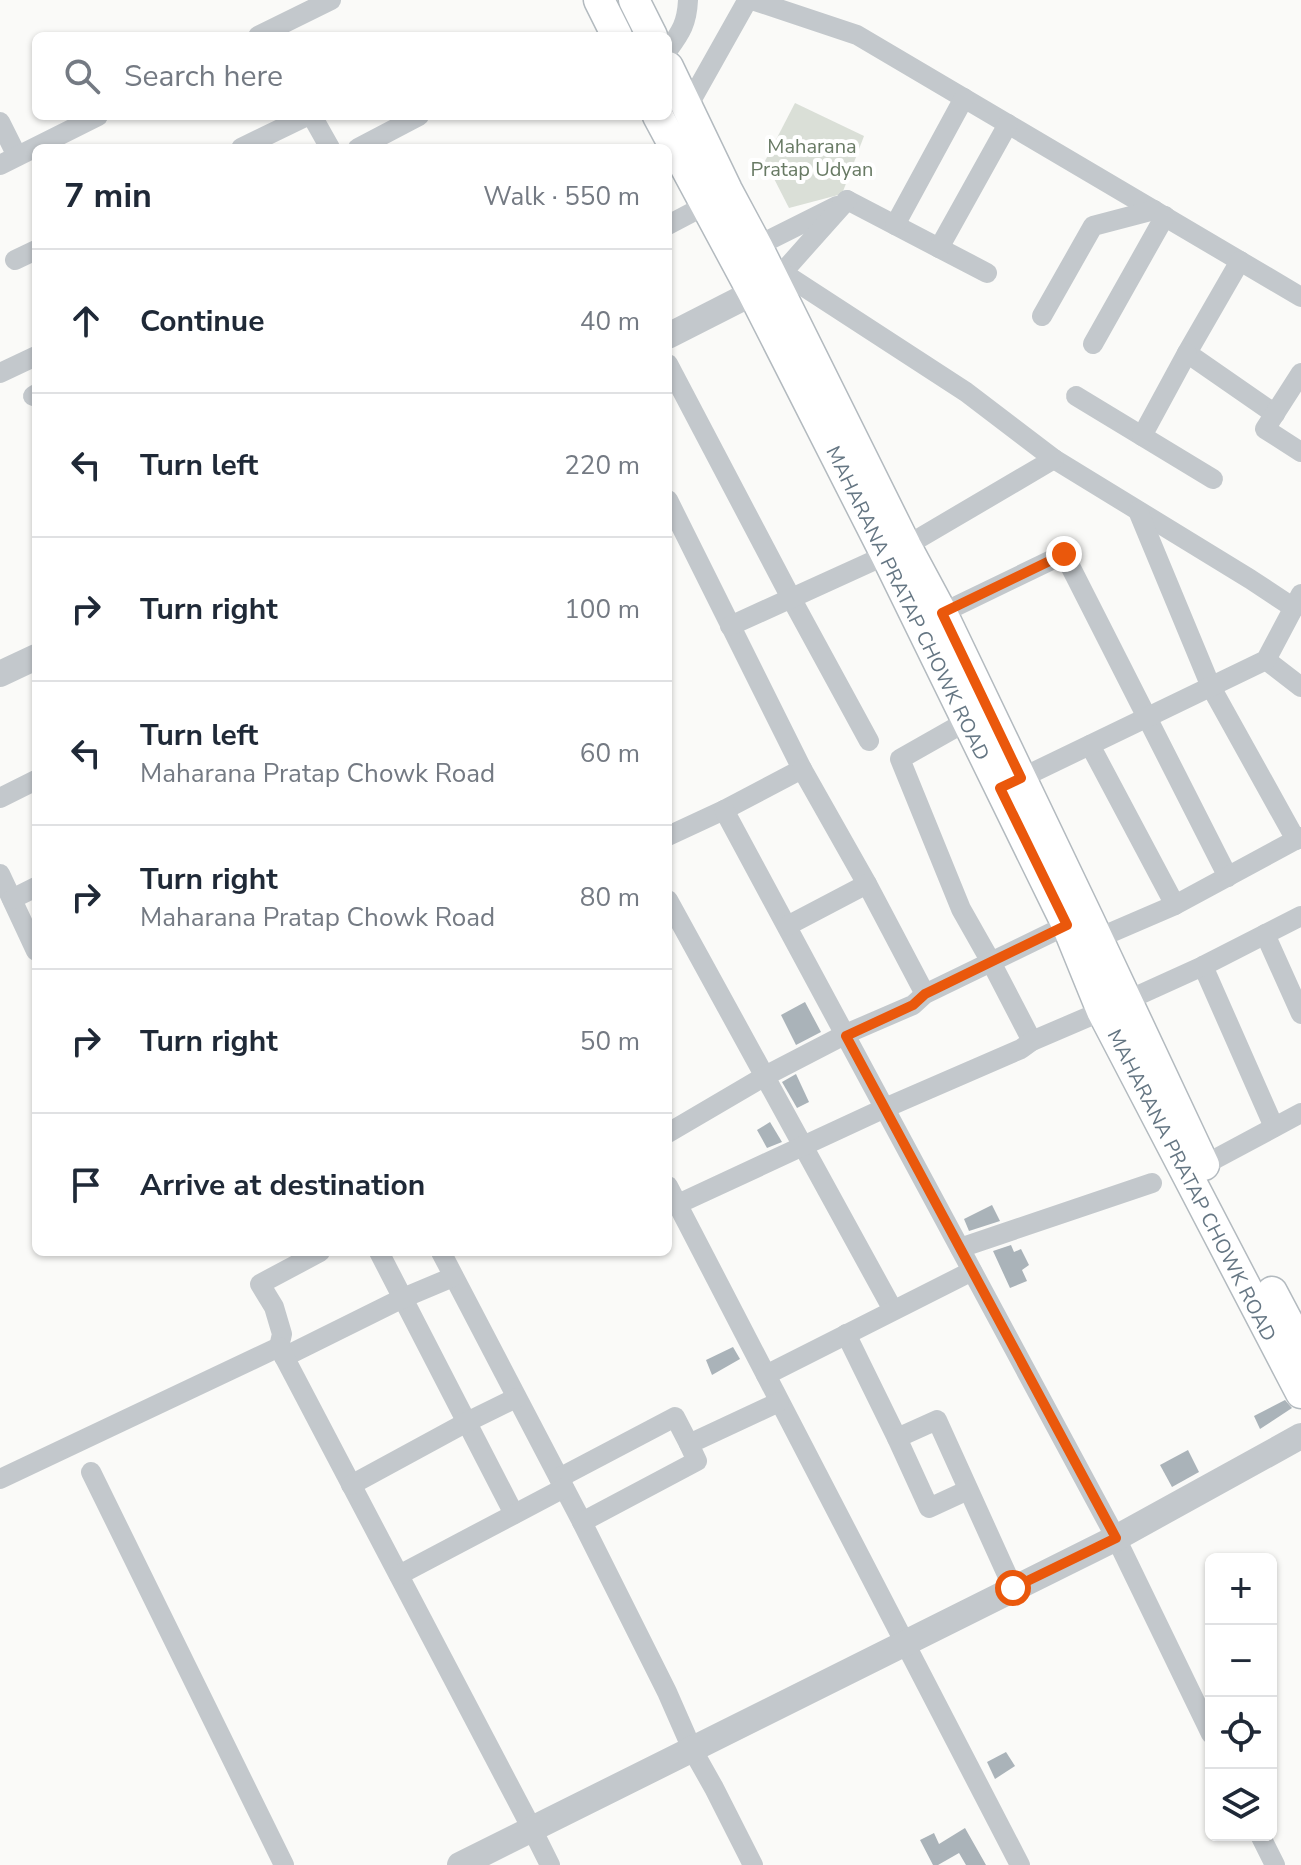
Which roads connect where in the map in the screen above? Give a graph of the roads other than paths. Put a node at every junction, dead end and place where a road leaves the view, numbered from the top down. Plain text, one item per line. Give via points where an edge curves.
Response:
1 (331, 0) edge
2 (599, 0) edge
3 (634, 0) edge
4 (688, 0) edge
5 (271, 32) edge
6 (615, 32) edge
7 (650, 32) edge
8 (672, 45) edge
9 (672, 75) edge
10 (964, 98) junction
11 (688, 106) junction
12 (90, 120) edge
13 (301, 120) edge
14 (312, 120) edge
15 (411, 120) edge
16 (0, 122) edge
17 (1008, 124) junction
18 (41, 144) edge
19 (250, 144) edge
20 (328, 144) edge
21 (366, 144) edge
22 (32, 148) edge
23 (672, 148) edge
24 (8, 160) edge
25 (847, 200) junction
26 (706, 205) junction
27 (1160, 213) junction
28 (672, 223) edge
29 (895, 225) junction
30 (757, 246) junction
31 (939, 248) junction
32 (32, 252) edge
33 (15, 260) dead end
34 (1240, 261) junction
35 (987, 273) dead end
36 (770, 283) junction
37 (1301, 297) edge
38 (1042, 316) dead end
39 (672, 334) edge
40 (1093, 344) dead end
41 (1187, 353) junction
42 (32, 358) edge
43 (672, 372) edge
44 (0, 373) edge
45 (1301, 373) edge
46 (1076, 396) dead end
47 (1275, 414) junction
48 (1142, 436) junction
49 (1301, 452) edge
50 (1054, 459) junction
51 (1213, 479) dead end
52 (672, 508) edge
53 (1138, 511) junction
54 (896, 551) junction
55 (792, 597) junction
56 (1297, 601) edge
57 (942, 613) junction
58 (730, 626) junction
59 (32, 659) edge
60 (1266, 660) junction
61 (0, 674) edge
62 (1211, 687) junction
63 (1301, 687) edge
64 (1147, 718) junction
65 (967, 721) junction
66 (869, 741) dead end
67 (1090, 745) junction
68 (802, 769) junction
69 (32, 782) edge
70 (1011, 783) junction
71 (0, 798) edge
72 (724, 810) junction
73 (672, 834) edge
74 (1299, 838) edge
75 (0, 874) edge
76 (1228, 877) junction
77 (867, 884) junction
78 (32, 889) edge
79 (12, 899) junction
80 (1175, 905) junction
81 (672, 913) edge
82 (1301, 916) edge
83 (1067, 925) junction
84 (787, 926) junction
85 (1265, 934) junction
86 (1096, 939) junction
87 (32, 942) edge
88 (991, 962) junction
89 (1203, 966) junction
90 (925, 994) junction
91 (1115, 1006) junction
92 (1301, 1014) edge
93 (846, 1036) junction
94 (1032, 1041) junction
95 (765, 1076) junction
96 (885, 1108) junction
97 (1301, 1113) edge
98 (1274, 1127) junction
99 (672, 1131) edge
100 (803, 1146) junction
101 (1204, 1165) junction
102 (1152, 1183) dead end
103 (672, 1193) edge
104 (678, 1204) junction
105 (960, 1248) junction
106 (312, 1256) edge
107 (381, 1256) edge
108 (443, 1256) edge
109 (972, 1271) junction
110 (453, 1277) junction
111 (403, 1298) junction
112 (893, 1310) junction
113 (846, 1334) junction
114 (1301, 1347) edge
115 (281, 1352) junction
116 (766, 1375) junction
117 (1301, 1393) edge
118 (516, 1398) junction
119 (779, 1402) junction
120 (467, 1422) junction
121 (1301, 1436) edge
122 (897, 1438) junction
123 (689, 1444) junction
124 (91, 1472) dead end
125 (0, 1479) edge
126 (561, 1483) junction
127 (351, 1485) junction
128 (968, 1490) junction
129 (514, 1514) junction
130 (582, 1522) junction
131 (1116, 1538) junction
132 (399, 1575) junction
133 (1013, 1588) junction
134 (905, 1642) junction
135 (1205, 1722) edge
136 (692, 1749) junction
137 (532, 1829) junction
138 (1263, 1841) edge
139 (284, 1865) edge
140 (460, 1865) edge
141 (550, 1865) edge
142 (753, 1865) edge
143 (1020, 1865) edge
144 (1275, 1865) edge

1 - 5 street
2 - 6 main road
3 - 7 main road
4 - 8 street via 683,30
9 - 11 main road, MAHARANA PRATAP CHOWK ROAD
10 - 11 street via 857,35 747,1
10 - 17 street
10 - 29 street
11 - 30 main road, MAHARANA PRATAP CHOWK ROAD
12 - 18 street
13 - 19 street
14 - 20 street
15 - 21 street
16 - 24 street
17 - 27 street
17 - 31 street
22 - 24 street
23 - 26 main road, MAHARANA PRATAP CHOWK ROAD
25 - 29 street
25 - 30 street
25 - 36 street
26 - 28 street
26 - 36 main road, MAHARANA PRATAP CHOWK ROAD
27 - 34 street
27 - 38 street via 1093,226
27 - 40 street
29 - 31 street
30 - 36 main road, MAHARANA PRATAP CHOWK ROAD
31 - 35 street
32 - 33 street
34 - 37 street
34 - 41 street
36 - 39 street
36 - 50 street via 966,392
36 - 54 main road, MAHARANA PRATAP CHOWK ROAD
41 - 47 street
41 - 48 street
42 - 44 street
43 - 55 street
45 - 47 street
46 - 48 street
47 - 49 street via 1265,429
48 - 51 street
50 - 53 street
50 - 54 street
52 - 58 street
53 - 56 street via 1250,579
53 - 62 street
54 - 55 street
54 - 57 main road, MAHARANA PRATAP CHOWK ROAD
54 - 65 main road, MAHARANA PRATAP CHOWK ROAD
55 - 58 street
55 - 66 street
56 - 60 street
57 - 64 street via 1064,554
57 - 70 main road, MAHARANA PRATAP CHOWK ROAD
58 - 68 street
59 - 61 street
60 - 62 street
60 - 63 street
62 - 64 street
62 - 74 street
64 - 67 street
64 - 76 street
65 - 70 main road, MAHARANA PRATAP CHOWK ROAD
65 - 88 street via 900,759 961,909
67 - 70 street
67 - 80 street
68 - 72 street
68 - 77 street
69 - 71 street
70 - 83 main road, MAHARANA PRATAP CHOWK ROAD
70 - 86 main road, MAHARANA PRATAP CHOWK ROAD
72 - 73 street
72 - 84 street
74 - 76 street
75 - 79 street
76 - 80 street
77 - 84 street
77 - 90 street
78 - 79 street
79 - 87 street
80 - 86 street
81 - 95 street
82 - 85 street
83 - 88 street
83 - 91 main road, MAHARANA PRATAP CHOWK ROAD
84 - 93 street
85 - 89 street
85 - 92 street
86 - 91 main road, MAHARANA PRATAP CHOWK ROAD
88 - 90 street
88 - 94 street
89 - 91 street
89 - 98 street
90 - 93 street via 913,1005
91 - 94 street
91 - 101 main road, MAHARANA PRATAP CHOWK ROAD
91 - 117 main road, MAHARANA PRATAP CHOWK ROAD
93 - 95 street
93 - 96 street
94 - 96 street
95 - 99 street
95 - 100 street
96 - 100 street
96 - 105 street
97 - 98 street
98 - 101 street
100 - 104 street
100 - 112 street
101 - 114 main road, MAHARANA PRATAP CHOWK ROAD
102 - 105 street
103 - 104 street
104 - 116 street
105 - 109 street
106 - 115 street via 260,1284 274,1307
107 - 111 street
108 - 110 street
109 - 112 street
109 - 131 street
110 - 111 street
110 - 118 street
111 - 115 street
111 - 120 street
112 - 113 street
113 - 116 street
113 - 122 street
115 - 125 street
115 - 127 street
116 - 119 street
118 - 120 street
118 - 126 street
119 - 123 street
119 - 134 street
120 - 127 street
120 - 129 street
121 - 131 street
122 - 128 street via 929,1508
122 - 128 street via 937,1420
123 - 126 street via 675,1417
123 - 130 street via 697,1461
124 - 139 street
126 - 129 street
126 - 130 street
127 - 132 street
128 - 133 street
129 - 132 street
130 - 136 street
131 - 133 street
131 - 135 street
132 - 137 street
133 - 134 street
134 - 136 street
134 - 143 street
136 - 137 street
136 - 142 street
137 - 140 street
137 - 141 street
138 - 144 street

